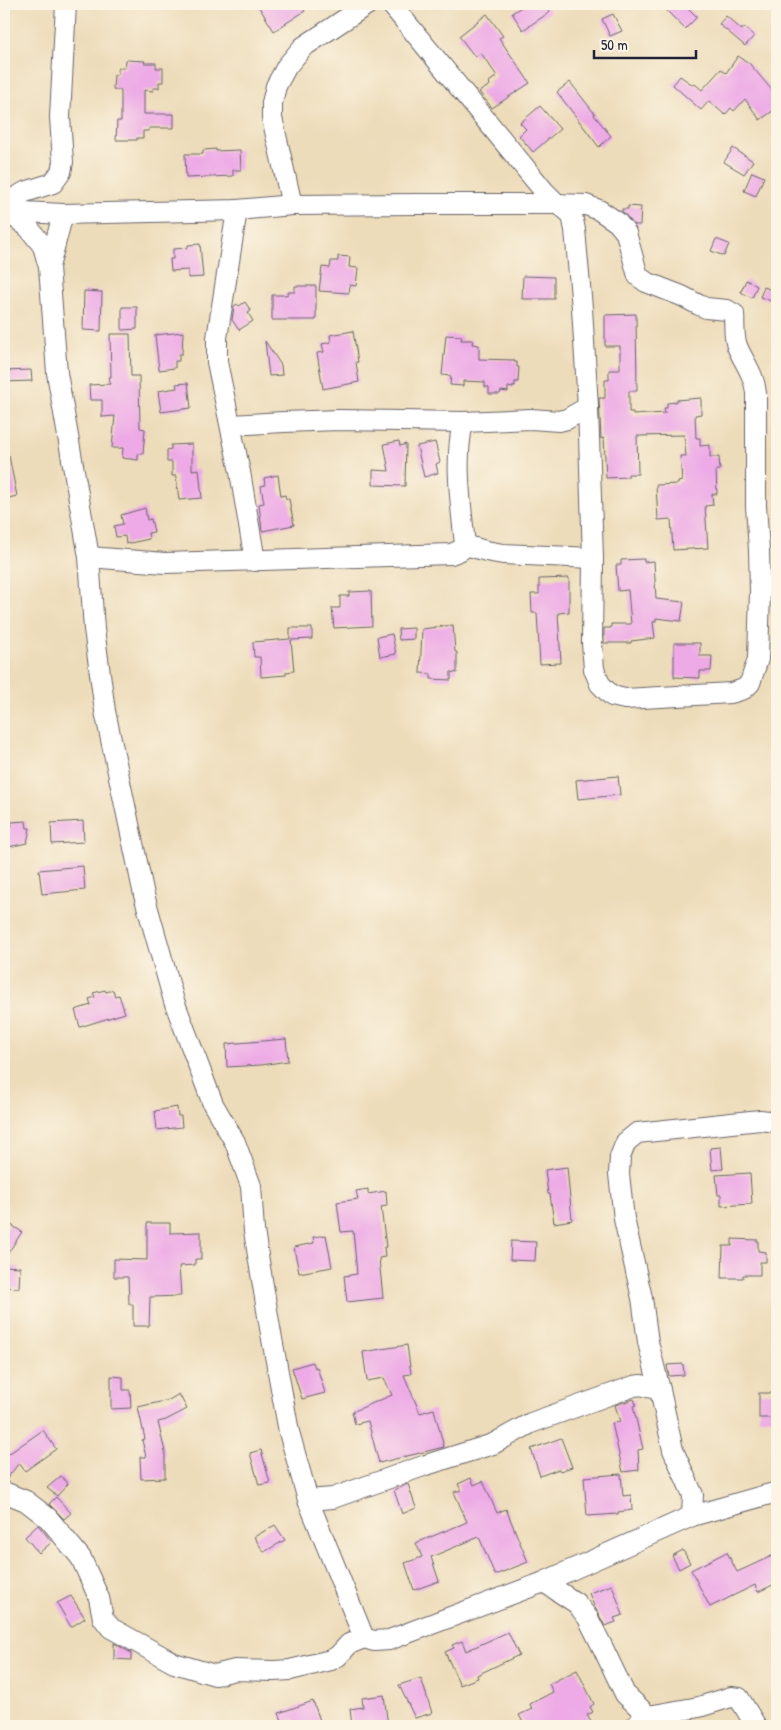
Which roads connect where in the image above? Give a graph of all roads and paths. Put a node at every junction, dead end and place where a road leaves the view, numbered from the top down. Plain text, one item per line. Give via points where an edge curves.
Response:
1 (66, 4) edge
2 (368, 4) edge
3 (391, 4) edge
4 (557, 204) junction
5 (292, 206) junction
6 (4, 209) edge
7 (237, 210) junction
8 (63, 214) junction
9 (49, 267) junction
10 (588, 407) junction
11 (463, 422) junction
12 (231, 425) junction
13 (464, 544) junction
14 (89, 557) junction
15 (593, 558) junction
16 (255, 561) junction
17 (777, 1122) edge
18 (660, 1390) junction
19 (4, 1492) edge
20 (777, 1492) edge
21 (308, 1500) junction
22 (692, 1516) junction
23 (544, 1582) junction
24 (364, 1638) junction
25 (642, 1721) edge
26 (756, 1726) edge

1 - 6 street via 60,117 61,172 53,183 25,192
2 - 5 street via 303,47 276,86 272,118
3 - 4 street
4 - 5 street
4 - 10 street via 572,215 575,230
4 - 15 street via 586,205 617,222 626,233 638,276 646,282 706,308 728,310 734,314 736,345 755,379 756,393 760,591 758,659 750,683 744,689 731,693 612,696 600,684 594,668
5 - 7 street
6 - 8 street
6 - 9 street via 28,227 43,246
7 - 8 street
7 - 12 street via 217,338 217,362
8 - 9 street
9 - 14 street via 57,373
10 - 11 street via 567,420 559,421
10 - 15 street
11 - 12 street via 330,421
11 - 13 street via 459,462
12 - 16 street
13 - 15 street via 503,554
13 - 16 street via 461,550 451,554
14 - 16 street via 165,563
14 - 21 street via 105,711 144,895 174,1000 212,1104 235,1142 251,1186 254,1230 270,1328 289,1432
17 - 18 street via 760,1120 637,1133 626,1142 620,1157 619,1174 624,1219
18 - 21 street via 634,1386 531,1423 493,1444 333,1498
18 - 22 street via 673,1450 693,1495
19 - 24 street via 26,1501 48,1518 81,1558 99,1598 103,1618 111,1628 174,1663 215,1675 235,1670 290,1670 331,1660 350,1644
20 - 22 street
21 - 24 street
22 - 23 street
23 - 24 street via 389,1640
23 - 25 street via 576,1602 588,1618 625,1694
25 - 26 street via 731,1697 739,1698

